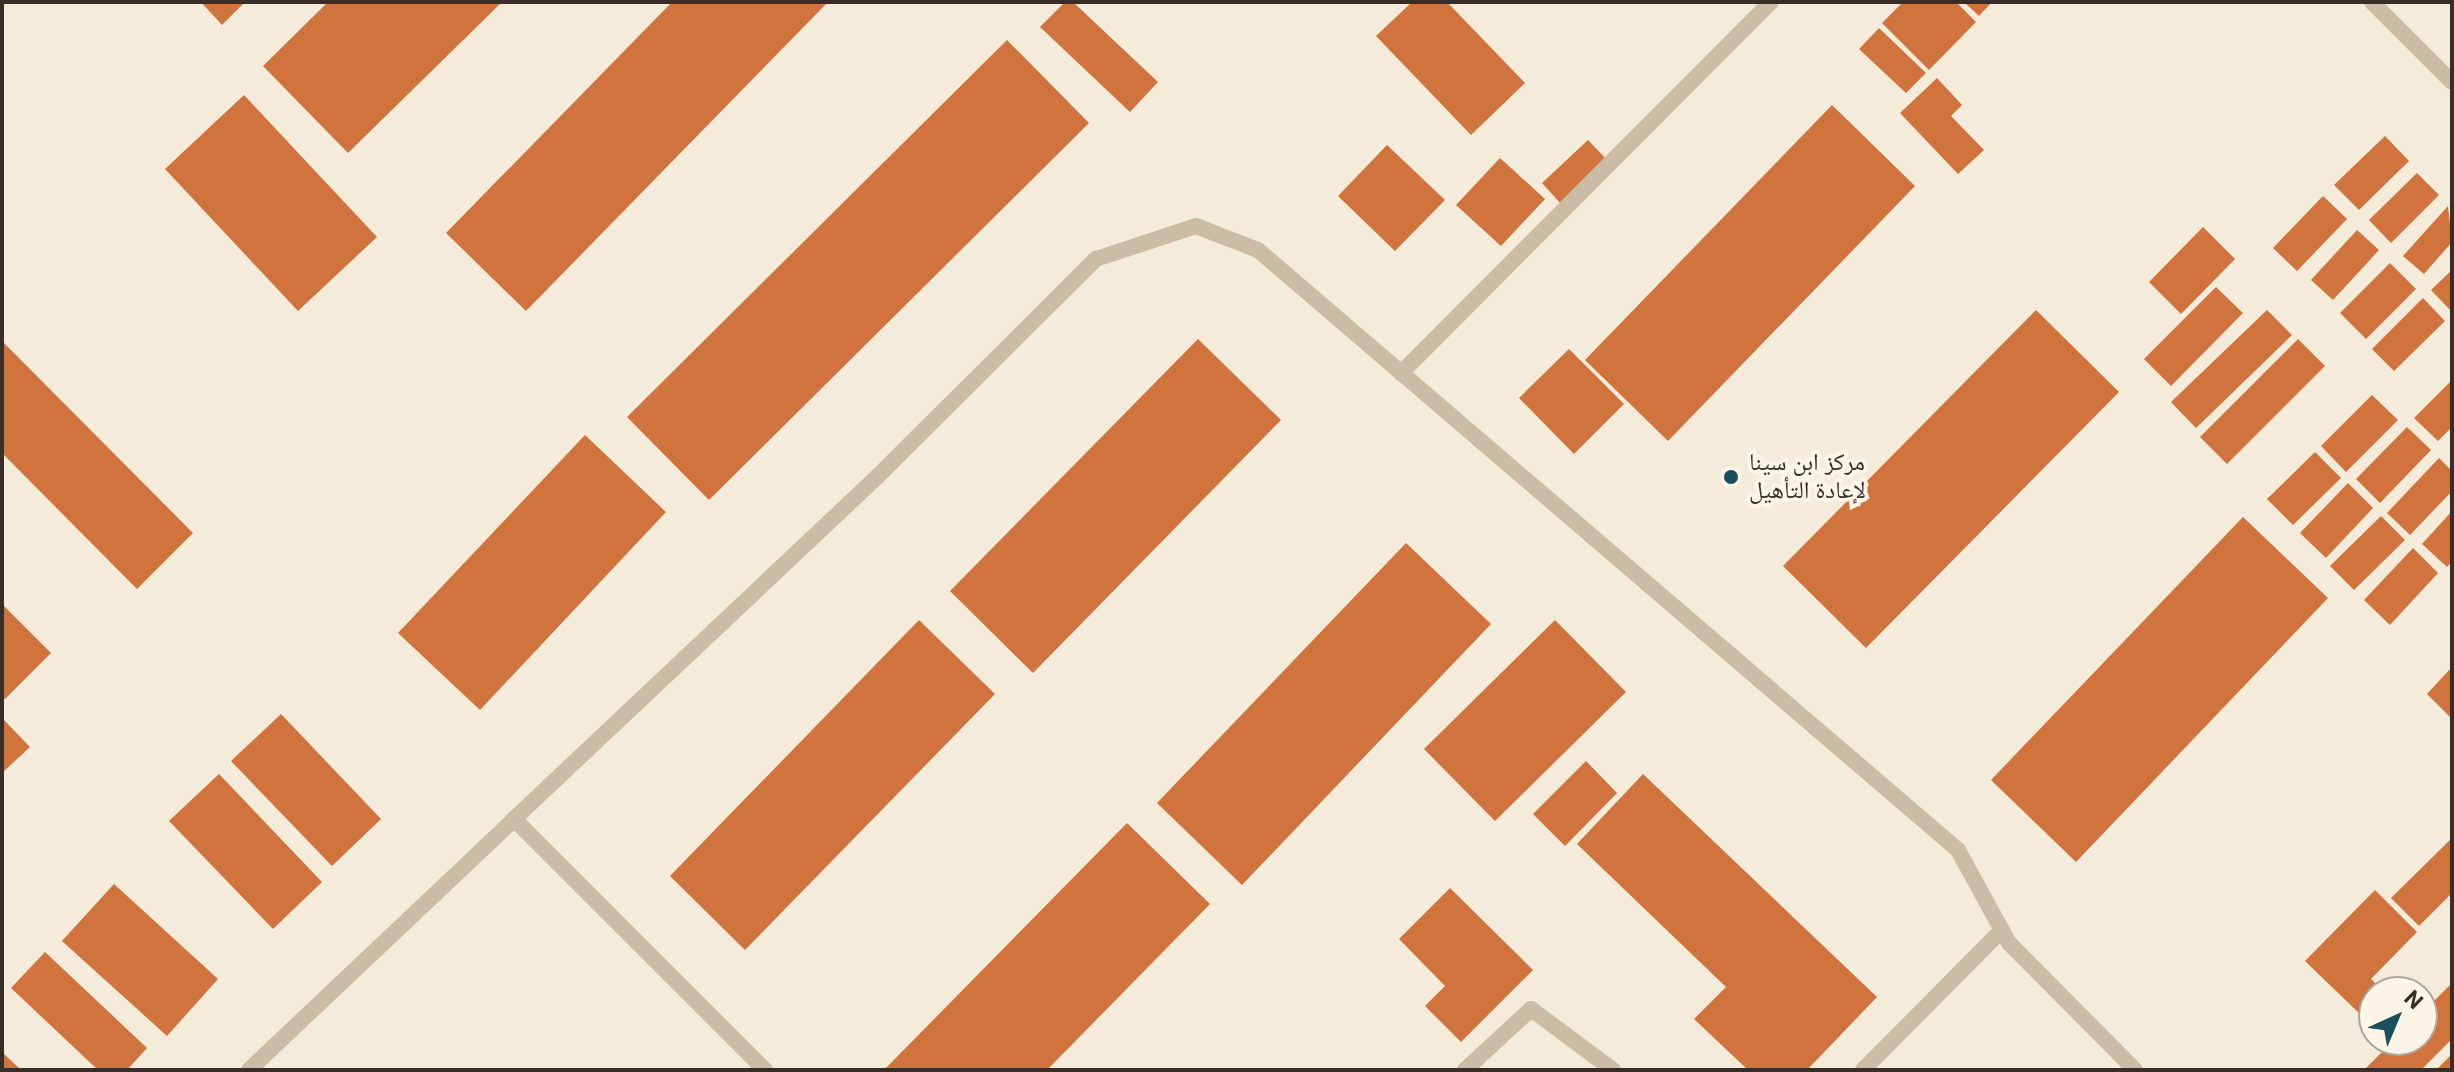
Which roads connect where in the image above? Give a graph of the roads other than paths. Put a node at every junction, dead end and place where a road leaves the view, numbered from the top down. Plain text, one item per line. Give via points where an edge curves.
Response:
1 (1771, 2) edge
2 (2372, 2) edge
3 (2452, 82) edge
4 (1401, 373) junction
5 (514, 819) junction
6 (2002, 930) junction
7 (249, 1070) edge
8 (765, 1070) edge
9 (1465, 1070) edge
10 (1613, 1070) edge
11 (1863, 1070) edge
12 (2135, 1070) edge

1 - 4 lane
2 - 3 lane
4 - 5 lane via 1258,250 1196,226 1096,259 867,487
4 - 6 lane via 1958,850
5 - 7 lane
5 - 8 lane
6 - 11 lane
6 - 12 lane
9 - 10 lane via 1531,1009

